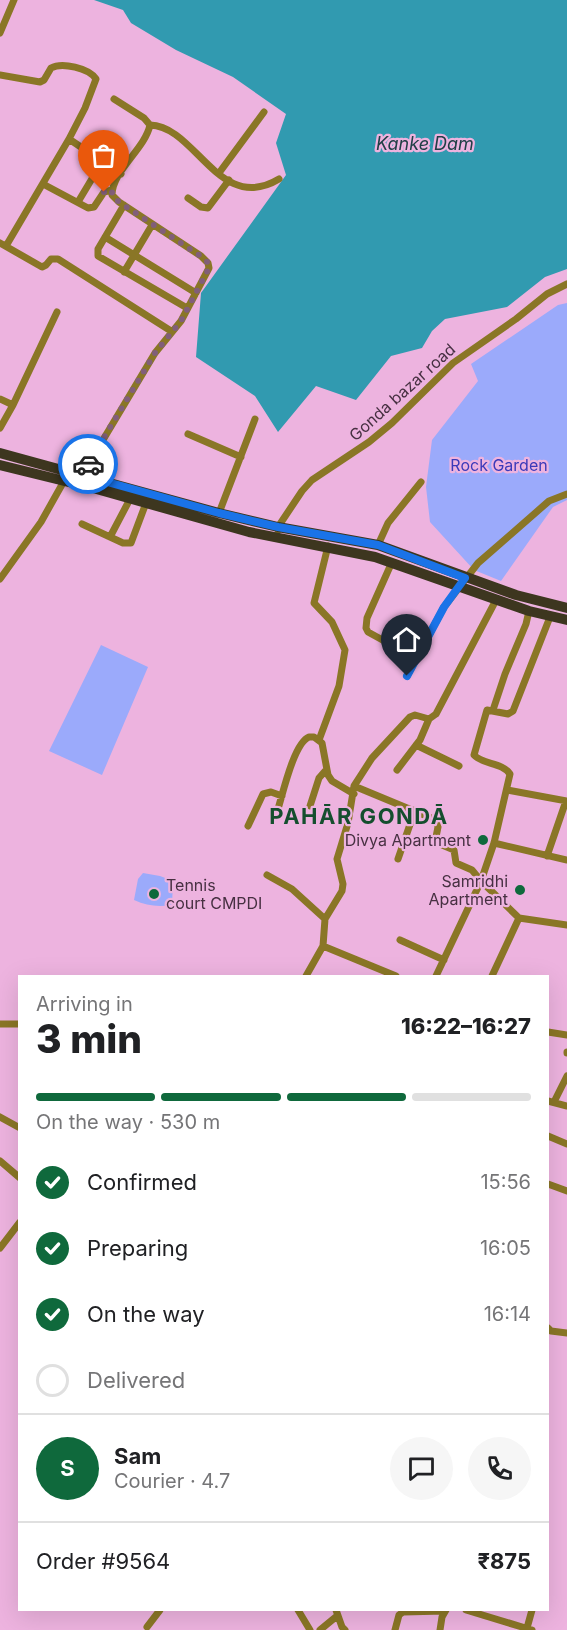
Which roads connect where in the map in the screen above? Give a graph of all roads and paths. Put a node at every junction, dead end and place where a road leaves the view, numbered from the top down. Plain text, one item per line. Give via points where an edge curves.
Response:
1 (14, 0) edge
2 (0, 30) edge
3 (0, 75) edge
4 (114, 99) dead end
5 (264, 112) dead end
6 (150, 125) junction
7 (69, 139) junction
8 (102, 162) junction
9 (219, 173) junction
10 (121, 174) junction
11 (279, 179) dead end
12 (229, 180) junction
13 (43, 184) junction
14 (112, 190) junction
15 (188, 198) dead end
16 (78, 202) junction
17 (124, 206) junction
18 (152, 225) junction
19 (105, 237) junction
20 (3, 244) edge
21 (134, 255) junction
22 (124, 272) junction
23 (567, 284) edge
24 (195, 293) junction
25 (187, 308) junction
26 (57, 312) dead end
27 (171, 331) junction
28 (0, 399) edge
29 (13, 405) junction
30 (255, 419) dead end
31 (0, 428) edge
32 (188, 434) dead end
33 (0, 453) edge
34 (241, 457) junction
35 (0, 465) edge
36 (82, 475) junction
37 (64, 481) junction
38 (421, 482) dead end
39 (567, 494) edge
40 (130, 499) junction
41 (146, 503) junction
42 (219, 513) junction
43 (82, 524) dead end
44 (278, 532) junction
45 (110, 537) junction
46 (378, 545) junction
47 (328, 546) junction
48 (392, 562) junction
49 (0, 579) edge
50 (462, 582) junction
51 (496, 600) junction
52 (567, 608) edge
53 (529, 611) junction
54 (550, 617) junction
55 (567, 620) edge
56 (417, 659) junction
57 (407, 676) dead end
58 (493, 710) junction
59 (429, 719) junction
60 (319, 740) junction
61 (417, 745) junction
62 (459, 766) dead end
63 (326, 770) junction
64 (397, 770) dead end
65 (354, 790) junction
66 (507, 790) junction
67 (282, 796) junction
68 (566, 801) edge
69 (310, 806) dead end
70 (278, 809) dead end
71 (415, 810) junction
72 (248, 826) dead end
73 (494, 843) junction
74 (548, 856) junction
75 (398, 859) dead end
76 (567, 860) edge
77 (267, 875) dead end
78 (481, 881) junction
79 (519, 918) junction
80 (325, 919) junction
81 (567, 926) edge
82 (400, 940) dead end
83 (323, 946) junction
84 (444, 960) junction
85 (307, 975) edge
86 (391, 975) edge
87 (436, 975) edge
88 (492, 975) edge
89 (0, 1024) edge
90 (18, 1024) edge
91 (549, 1032) edge
92 (567, 1035) edge
93 (567, 1076) edge
94 (551, 1101) edge
95 (567, 1106) edge
96 (0, 1117) edge
97 (18, 1127) edge
98 (549, 1136) edge
99 (567, 1144) edge
100 (0, 1161) edge
101 (18, 1175) edge
102 (549, 1184) edge
103 (567, 1191) edge
104 (18, 1225) edge
105 (0, 1248) edge
106 (549, 1329) edge
107 (567, 1333) edge
108 (159, 1611) edge
109 (299, 1611) edge
110 (424, 1611) edge
111 (445, 1611) edge
112 (470, 1611) edge
113 (532, 1611) edge
114 (336, 1613) edge
115 (507, 1626) edge
116 (147, 1627) dead end
117 (529, 1629) edge
118 (310, 1630) edge
119 (320, 1630) edge
120 (345, 1630) edge
121 (395, 1630) edge
122 (440, 1630) edge

1 - 2 street
3 - 7 street via 40,82 51,68 60,65 94,75 95,84
4 - 6 street
5 - 9 street
6 - 9 street via 171,131
6 - 10 street
7 - 8 street
7 - 13 street
8 - 10 street
8 - 16 street
9 - 12 street
10 - 14 street
11 - 12 street via 254,189
12 - 15 street via 208,208
13 - 16 street
13 - 20 street
14 - 16 street via 104,192 91,208
14 - 17 street
17 - 18 street
17 - 19 street
18 - 21 street
18 - 24 street via 208,263 207,274
19 - 21 street
19 - 22 street via 98,256
20 - 27 street via 42,267 51,259 58,259
21 - 22 street
21 - 24 street
22 - 25 street
23 - 44 street, Gonda bazar road via 547,294 453,363 377,436 312,480
24 - 25 street
25 - 27 street
26 - 29 street
27 - 36 street
28 - 29 street
29 - 31 street
30 - 34 street
32 - 34 street
33 - 36 main road
34 - 42 street
35 - 37 main road
36 - 42 main road
37 - 40 main road
37 - 49 street via 41,522
38 - 46 street via 388,523
39 - 50 street via 549,501 517,527
40 - 41 main road
40 - 45 street
41 - 44 main road via 249,532
41 - 45 street via 131,543
42 - 44 main road
43 - 45 street
44 - 46 main road
44 - 47 main road
46 - 50 main road
47 - 48 main road
47 - 60 street via 314,603 332,622 345,650 339,686
48 - 50 main road
48 - 56 street via 366,628
50 - 51 main road
50 - 52 main road
50 - 56 street
51 - 53 main road
51 - 59 street via 436,714
53 - 54 main road
53 - 58 street
54 - 55 main road
54 - 58 street via 513,711 508,714
56 - 57 street
58 - 66 street via 485,712 474,755 509,771
59 - 61 street
59 - 65 street via 410,717 372,758
60 - 63 street via 324,748
60 - 67 street via 309,737 301,743
61 - 62 street
61 - 64 street
63 - 65 street via 332,781
63 - 69 street
65 - 71 street
65 - 80 street via 337,859 342,891
66 - 68 street
66 - 73 street
67 - 70 street
67 - 72 street via 263,794
68 - 74 street
71 - 75 street
71 - 78 street via 436,820 435,842 454,850 456,863 472,870
73 - 74 street
73 - 78 street
74 - 76 street
77 - 80 street via 292,889
78 - 79 street
78 - 84 street
79 - 81 street
79 - 88 street
80 - 83 street
82 - 84 street
83 - 85 street
83 - 86 street
84 - 87 street
89 - 90 street
91 - 92 street
93 - 94 street
94 - 95 street
96 - 97 street
98 - 99 street
100 - 101 street
102 - 103 street
104 - 105 street
106 - 107 street
108 - 116 street
109 - 118 street
110 - 121 street via 403,1612
111 - 122 street
112 - 115 street
113 - 117 street
114 - 119 street
114 - 120 street
115 - 117 street

